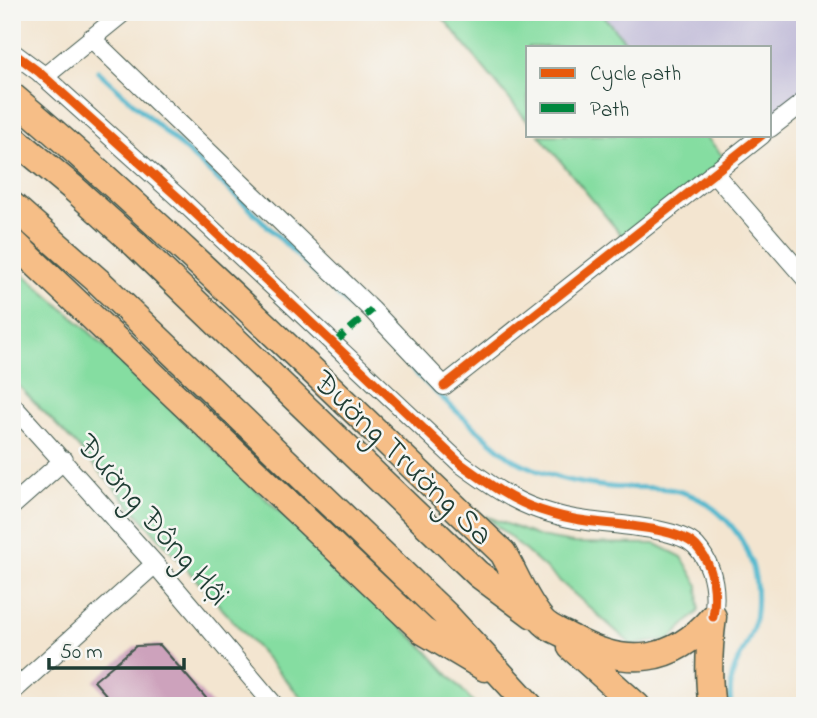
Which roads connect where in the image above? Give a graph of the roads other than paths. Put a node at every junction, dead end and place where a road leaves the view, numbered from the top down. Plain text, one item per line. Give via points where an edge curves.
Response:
1 (124, 12) edge
2 (91, 38) junction
3 (12, 52) edge
4 (44, 77) junction
5 (12, 96) edge
6 (805, 101) edge
7 (772, 126) edge
8 (761, 136) edge
9 (12, 137) edge
10 (713, 172) junction
11 (12, 205) edge
12 (12, 241) edge
13 (805, 278) edge
14 (12, 405) edge
15 (64, 460) junction
16 (12, 506) edge
17 (155, 564) junction
18 (713, 617) junction
19 (542, 621) junction
20 (511, 682) junction
21 (12, 692) edge
22 (275, 706) edge
23 (530, 706) edge
24 (638, 706) edge
25 (712, 706) edge

1 - 2 street
2 - 4 street
2 - 10 street via 372,310 444,386
3 - 4 street
4 - 18 street via 461,464 500,492 539,510 665,532 695,545 712,573
5 - 19 highway via 94,165 503,553
6 - 7 street
8 - 10 street
9 - 19 highway, Đường Trường Sa via 135,244 478,574
10 - 13 street
11 - 20 highway via 97,280
12 - 20 highway via 423,631
14 - 15 street, Đường Đông Hội
15 - 16 street
15 - 17 street, Đường Đông Hội
17 - 21 street
17 - 22 street, Đường Đông Hội
18 - 19 highway via 681,646 658,656 636,658 601,652
18 - 25 highway
19 - 24 highway, Đường Trường Sa
20 - 23 highway

